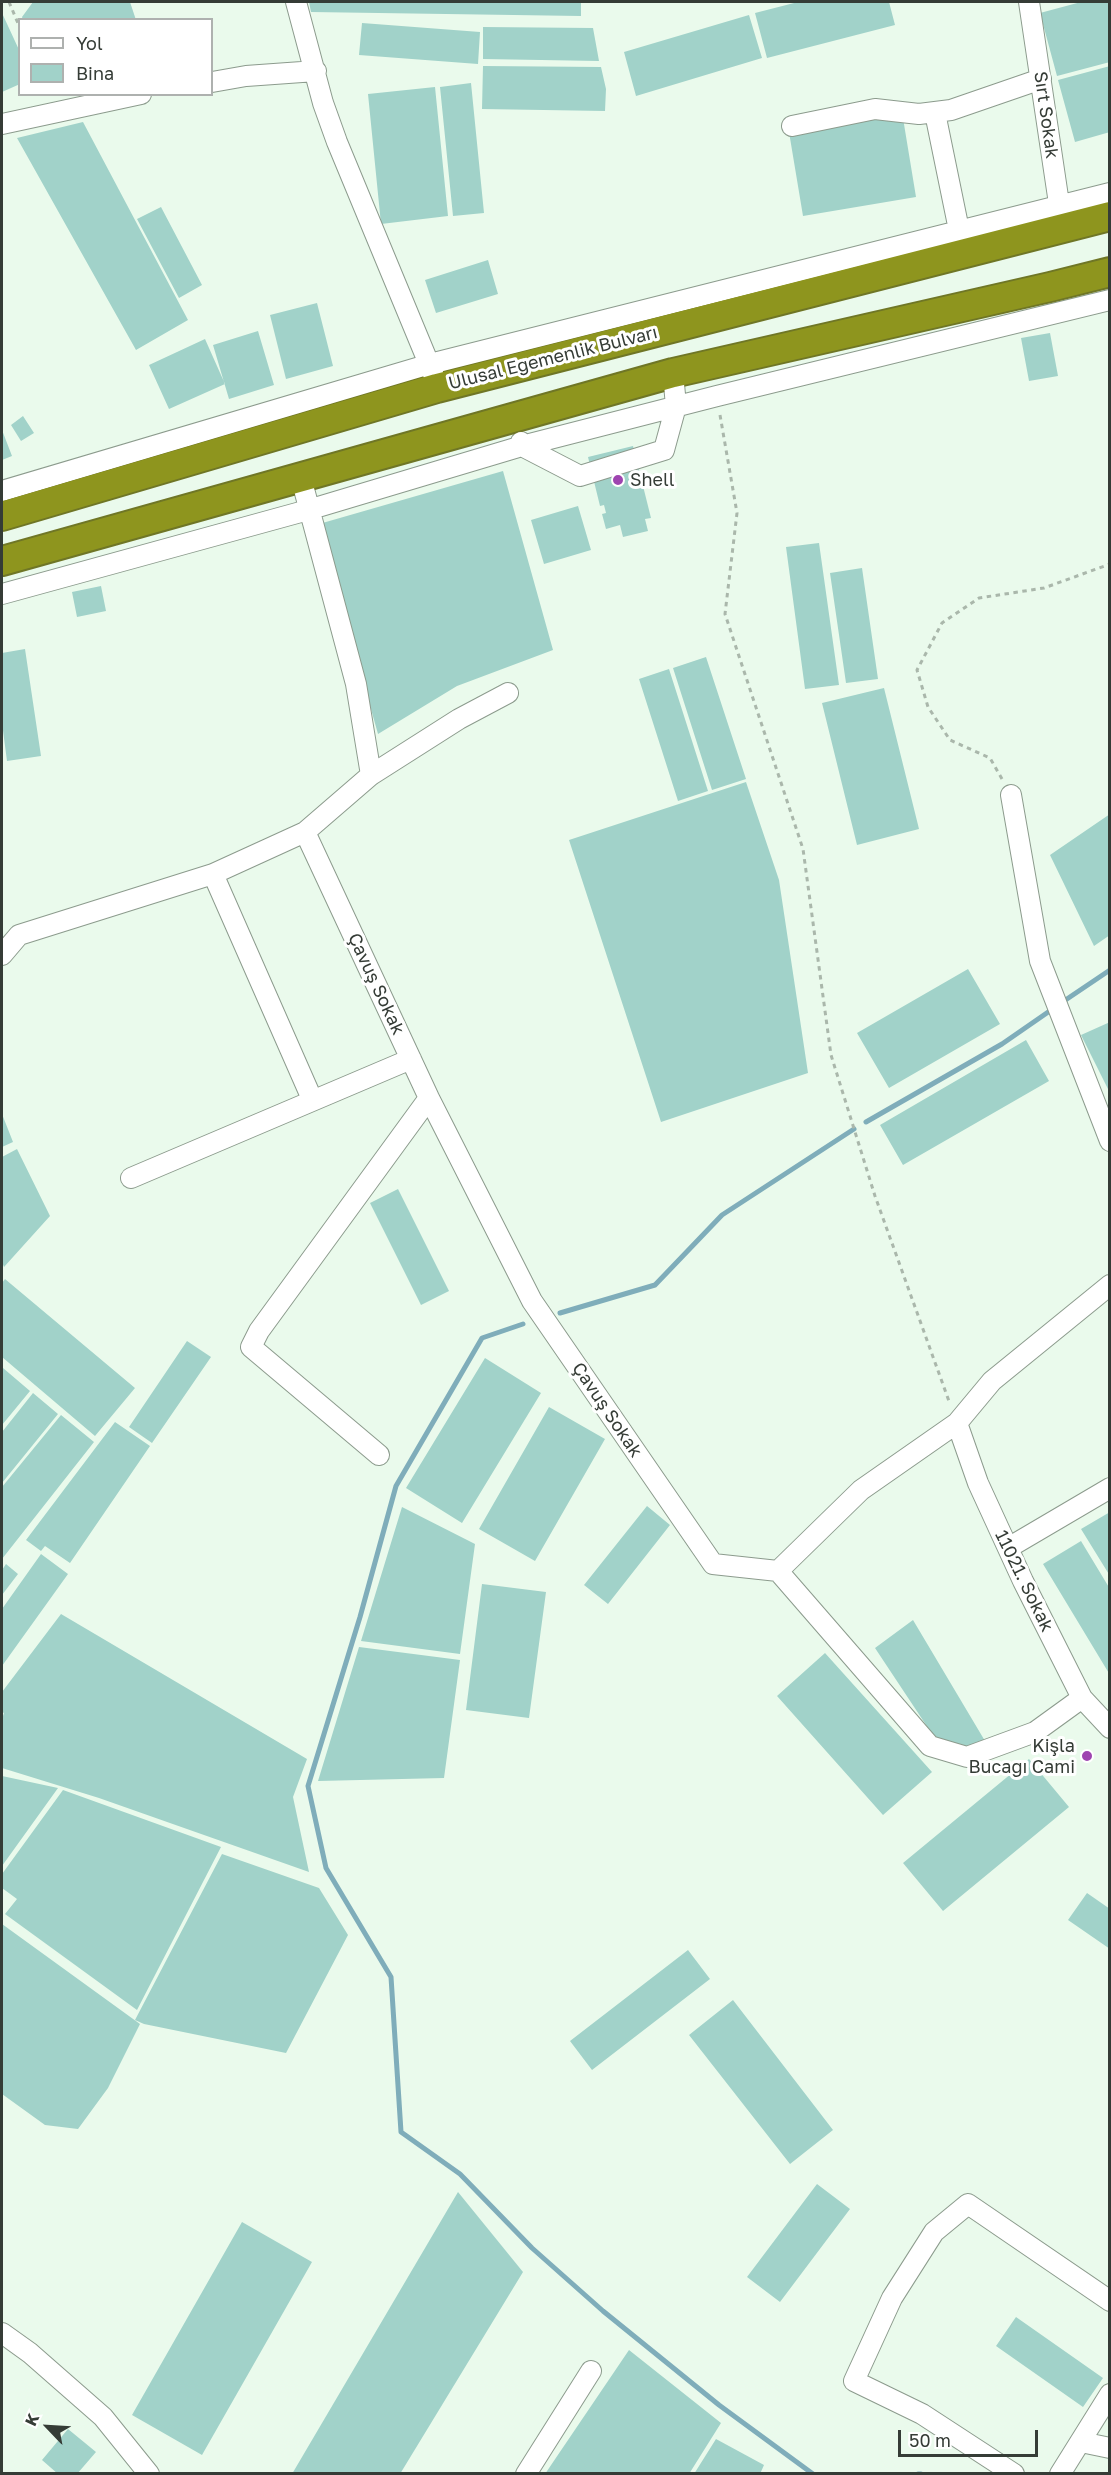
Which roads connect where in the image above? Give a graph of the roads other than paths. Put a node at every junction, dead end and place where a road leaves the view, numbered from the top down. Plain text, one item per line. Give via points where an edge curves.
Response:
1 (296, 2) edge
2 (1029, 2) edge
3 (316, 71) junction
4 (1041, 79) junction
5 (213, 82) edge
6 (132, 96) edge
7 (935, 113) junction
8 (2, 124) edge
9 (792, 126) dead end
10 (1110, 193) edge
11 (1110, 216) edge
12 (1061, 218) junction
13 (959, 230) junction
14 (1110, 272) edge
15 (1110, 300) edge
16 (673, 373) junction
17 (434, 376) junction
18 (676, 406) junction
19 (514, 417) junction
20 (522, 446) junction
21 (300, 478) junction
22 (2, 491) edge
23 (308, 510) junction
24 (2, 516) edge
25 (2, 561) edge
26 (2, 594) edge
27 (508, 693) dead end
28 (371, 775) junction
29 (1011, 795) road end
30 (305, 832) junction
31 (213, 874) junction
32 (2, 955) edge
33 (411, 1059) junction
34 (429, 1098) junction
35 (312, 1100) junction
36 (1110, 1141) edge
37 (131, 1178) dead end
38 (1110, 1286) edge
39 (957, 1423) junction
40 (379, 1455) dead end
41 (1110, 1488) edge
42 (1008, 1548) junction
43 (778, 1571) junction
44 (1082, 1698) junction
45 (1110, 1728) edge
46 (1110, 2301) edge
47 (2, 2333) edge
48 (591, 2371) dead end
49 (1110, 2394) edge
50 (1081, 2442) junction
51 (1110, 2448) edge
52 (149, 2474) edge
53 (526, 2474) edge
54 (1014, 2474) edge
55 (1060, 2474) edge

1 - 3 street
2 - 4 street, Sırt Sokak
3 - 5 street
3 - 17 street via 337,142
4 - 7 street
4 - 12 street, Sırt Sokak
6 - 8 street
7 - 9 street via 875,109
7 - 13 street
10 - 12 street
11 - 12 highway, Ulusal Egemenlik Bulvarı
12 - 13 street
12 - 17 highway, Ulusal Egemenlik Bulvarı
13 - 17 street
14 - 16 highway
15 - 18 street
16 - 18 street
16 - 19 highway
17 - 22 street
17 - 24 highway, Ulusal Egemenlik Bulvarı
18 - 20 street
18 - 20 street via 664,450 580,476
19 - 20 street
19 - 21 highway
20 - 23 street
21 - 23 street
21 - 25 highway
23 - 26 street
23 - 28 street via 356,684
27 - 28 street
28 - 30 street
29 - 36 street via 1040,961
30 - 31 street
30 - 33 street, Çavuş Sokak
31 - 32 street via 19,935
31 - 35 street
33 - 34 street, Çavuş Sokak
33 - 35 street
34 - 40 street via 251,1347
34 - 43 street, Çavuş Sokak via 532,1301 713,1564
35 - 37 street
38 - 39 street via 992,1382
39 - 42 street, 11021. Sokak via 978,1483
39 - 43 street via 861,1490
41 - 42 street
42 - 44 street, 11021. Sokak
43 - 44 street via 930,1746 967,1757 1035,1732
44 - 45 street, 11021. Sokak
46 - 54 street via 968,2204 934,2232 892,2298 854,2381 922,2414
47 - 52 street via 103,2417
48 - 53 street
49 - 50 street
50 - 51 street
50 - 55 street

